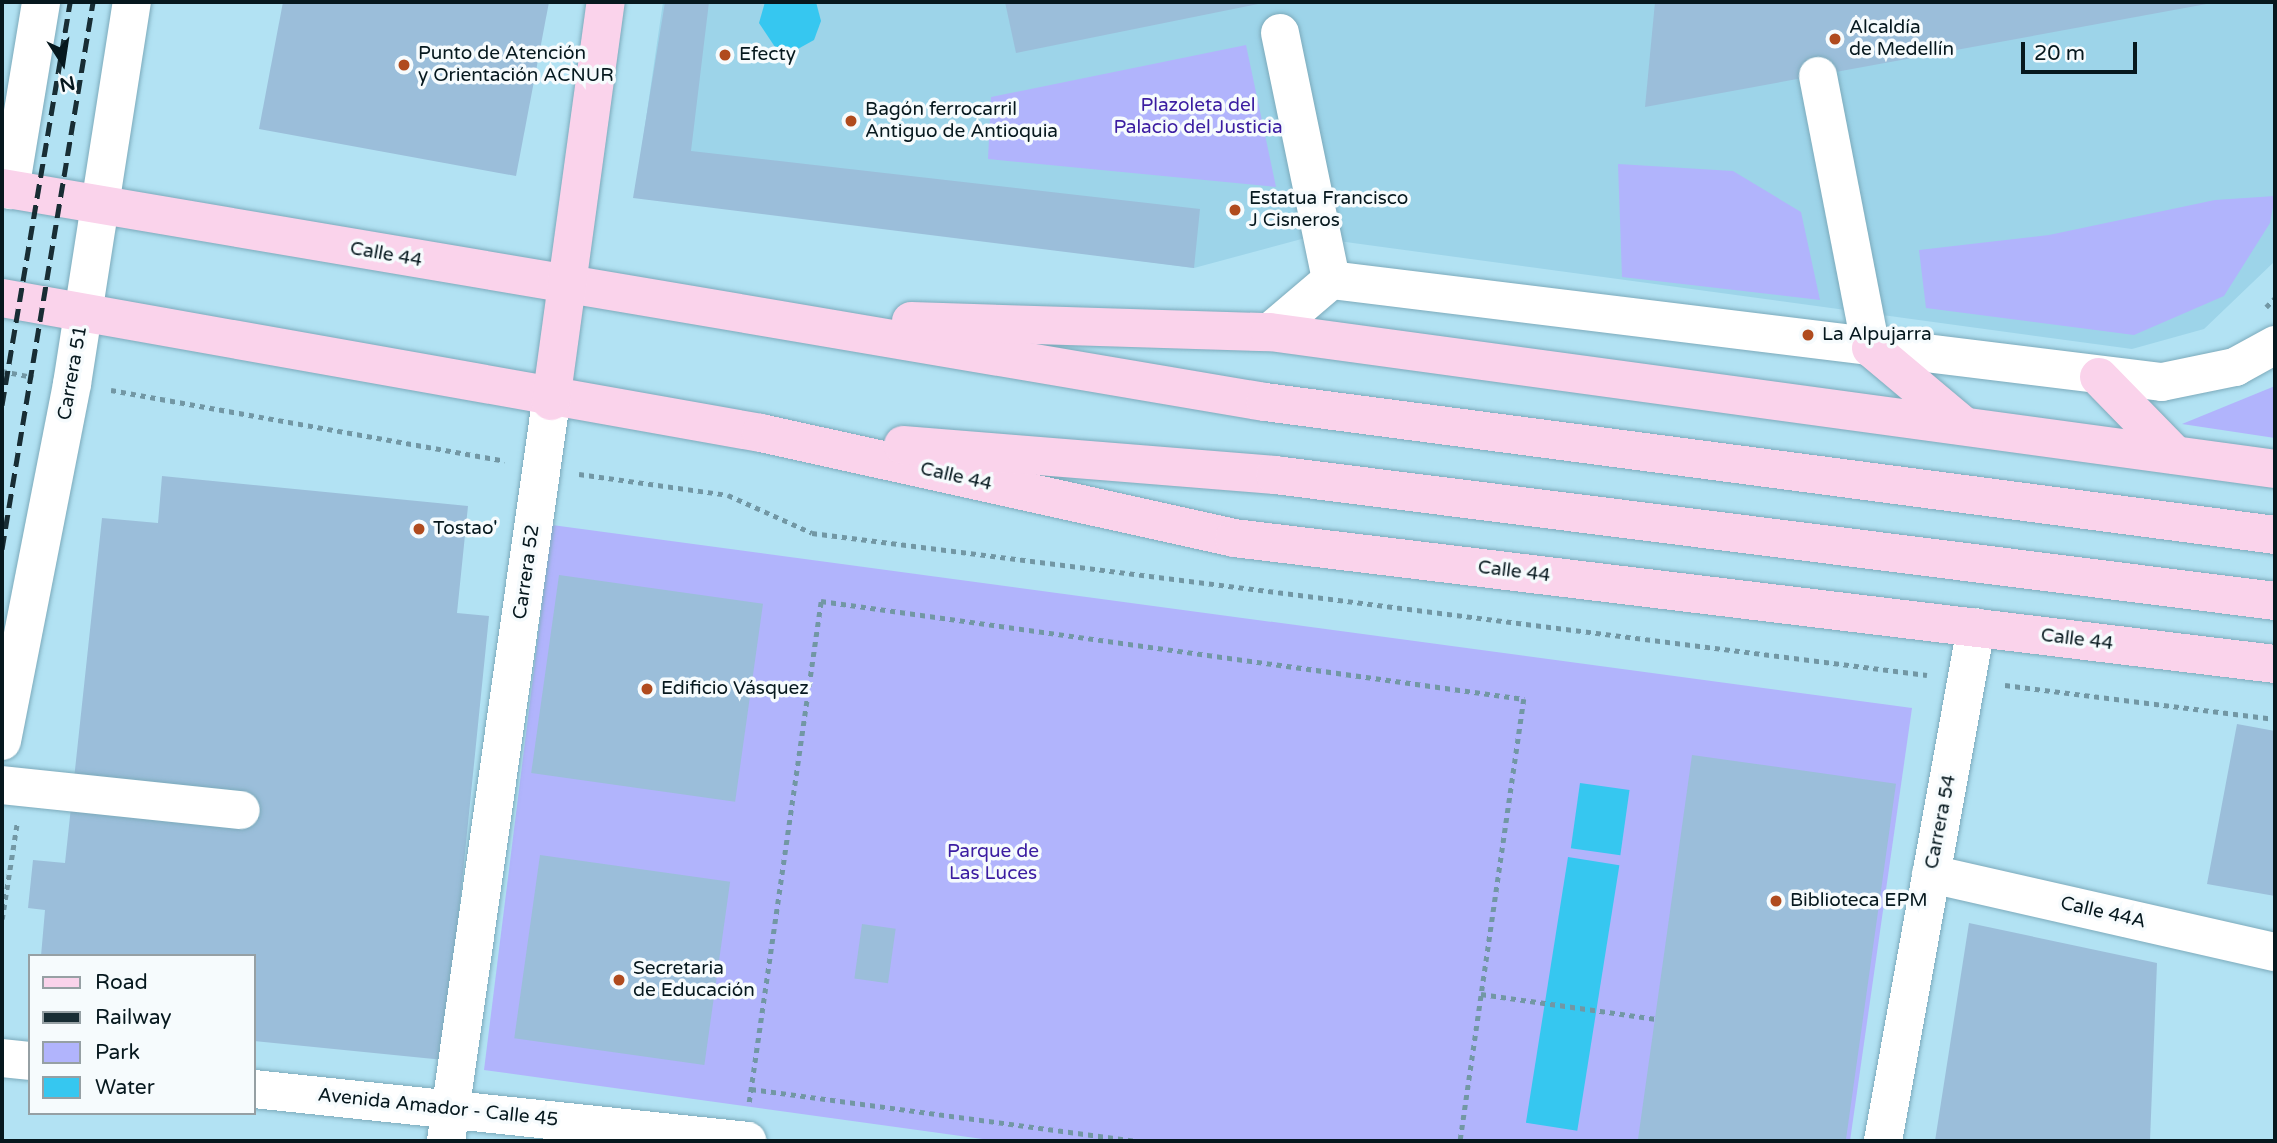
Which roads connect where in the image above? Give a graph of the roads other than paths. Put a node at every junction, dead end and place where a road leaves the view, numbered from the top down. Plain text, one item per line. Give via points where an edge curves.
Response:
1 (41, 2) edge
2 (132, 2) edge
3 (606, 2) edge
4 (1280, 33) dead end
5 (1818, 76) dead end
6 (6, 189) edge
7 (98, 204) junction
8 (1331, 281) junction
9 (565, 287) junction
10 (2, 298) edge
11 (83, 311) junction
12 (771, 316) junction
13 (1270, 332) junction
14 (2275, 345) edge
15 (1871, 348) junction
16 (2099, 377) junction
17 (551, 401) junction
18 (1964, 426) junction
19 (761, 433) junction
20 (2175, 455) junction
21 (2275, 469) edge
22 (2275, 535) edge
23 (2275, 601) edge
24 (1976, 627) junction
25 (2275, 664) edge
26 (2, 741) edge
27 (2, 785) edge
28 (241, 810) dead end
29 (1931, 874) junction
30 (2275, 952) edge
31 (2, 1058) edge
32 (28, 1061) edge
33 (256, 1089) edge
34 (448, 1126) edge
35 (745, 1141) edge
36 (1883, 1141) edge

1 - 6 street
2 - 7 street, Carrera 51
3 - 9 main road, Carrera 52
4 - 8 street
5 - 15 street
6 - 7 main road, Calle 44
7 - 9 main road, Calle 44
7 - 11 street, Carrera 51
8 - 13 street
8 - 15 street
9 - 12 main road, Calle 44
9 - 17 main road, Carrera 52
10 - 11 main road, Calle 44
11 - 17 main road, Calle 44
11 - 26 street, Carrera 51
12 - 13 main road, Calle 44
12 - 22 main road, Calle 44 via 1265,402
13 - 18 main road, Calle 44
14 - 16 street via 2201,378
15 - 16 street
15 - 18 main road
16 - 20 main road
17 - 19 main road, Calle 44
17 - 34 street, Carrera 52
18 - 20 main road, Calle 44
19 - 23 main road, Calle 44 via 1275,475
19 - 24 main road, Calle 44 via 1234,538
20 - 21 main road, Calle 44
24 - 25 main road, Calle 44
24 - 29 street, Carrera 54
27 - 28 street
29 - 30 street, Calle 44A
29 - 36 street, Carrera 54
31 - 32 street
33 - 34 street, Avenida Amador - Calle 45
34 - 35 street, Avenida Amador - Calle 45

